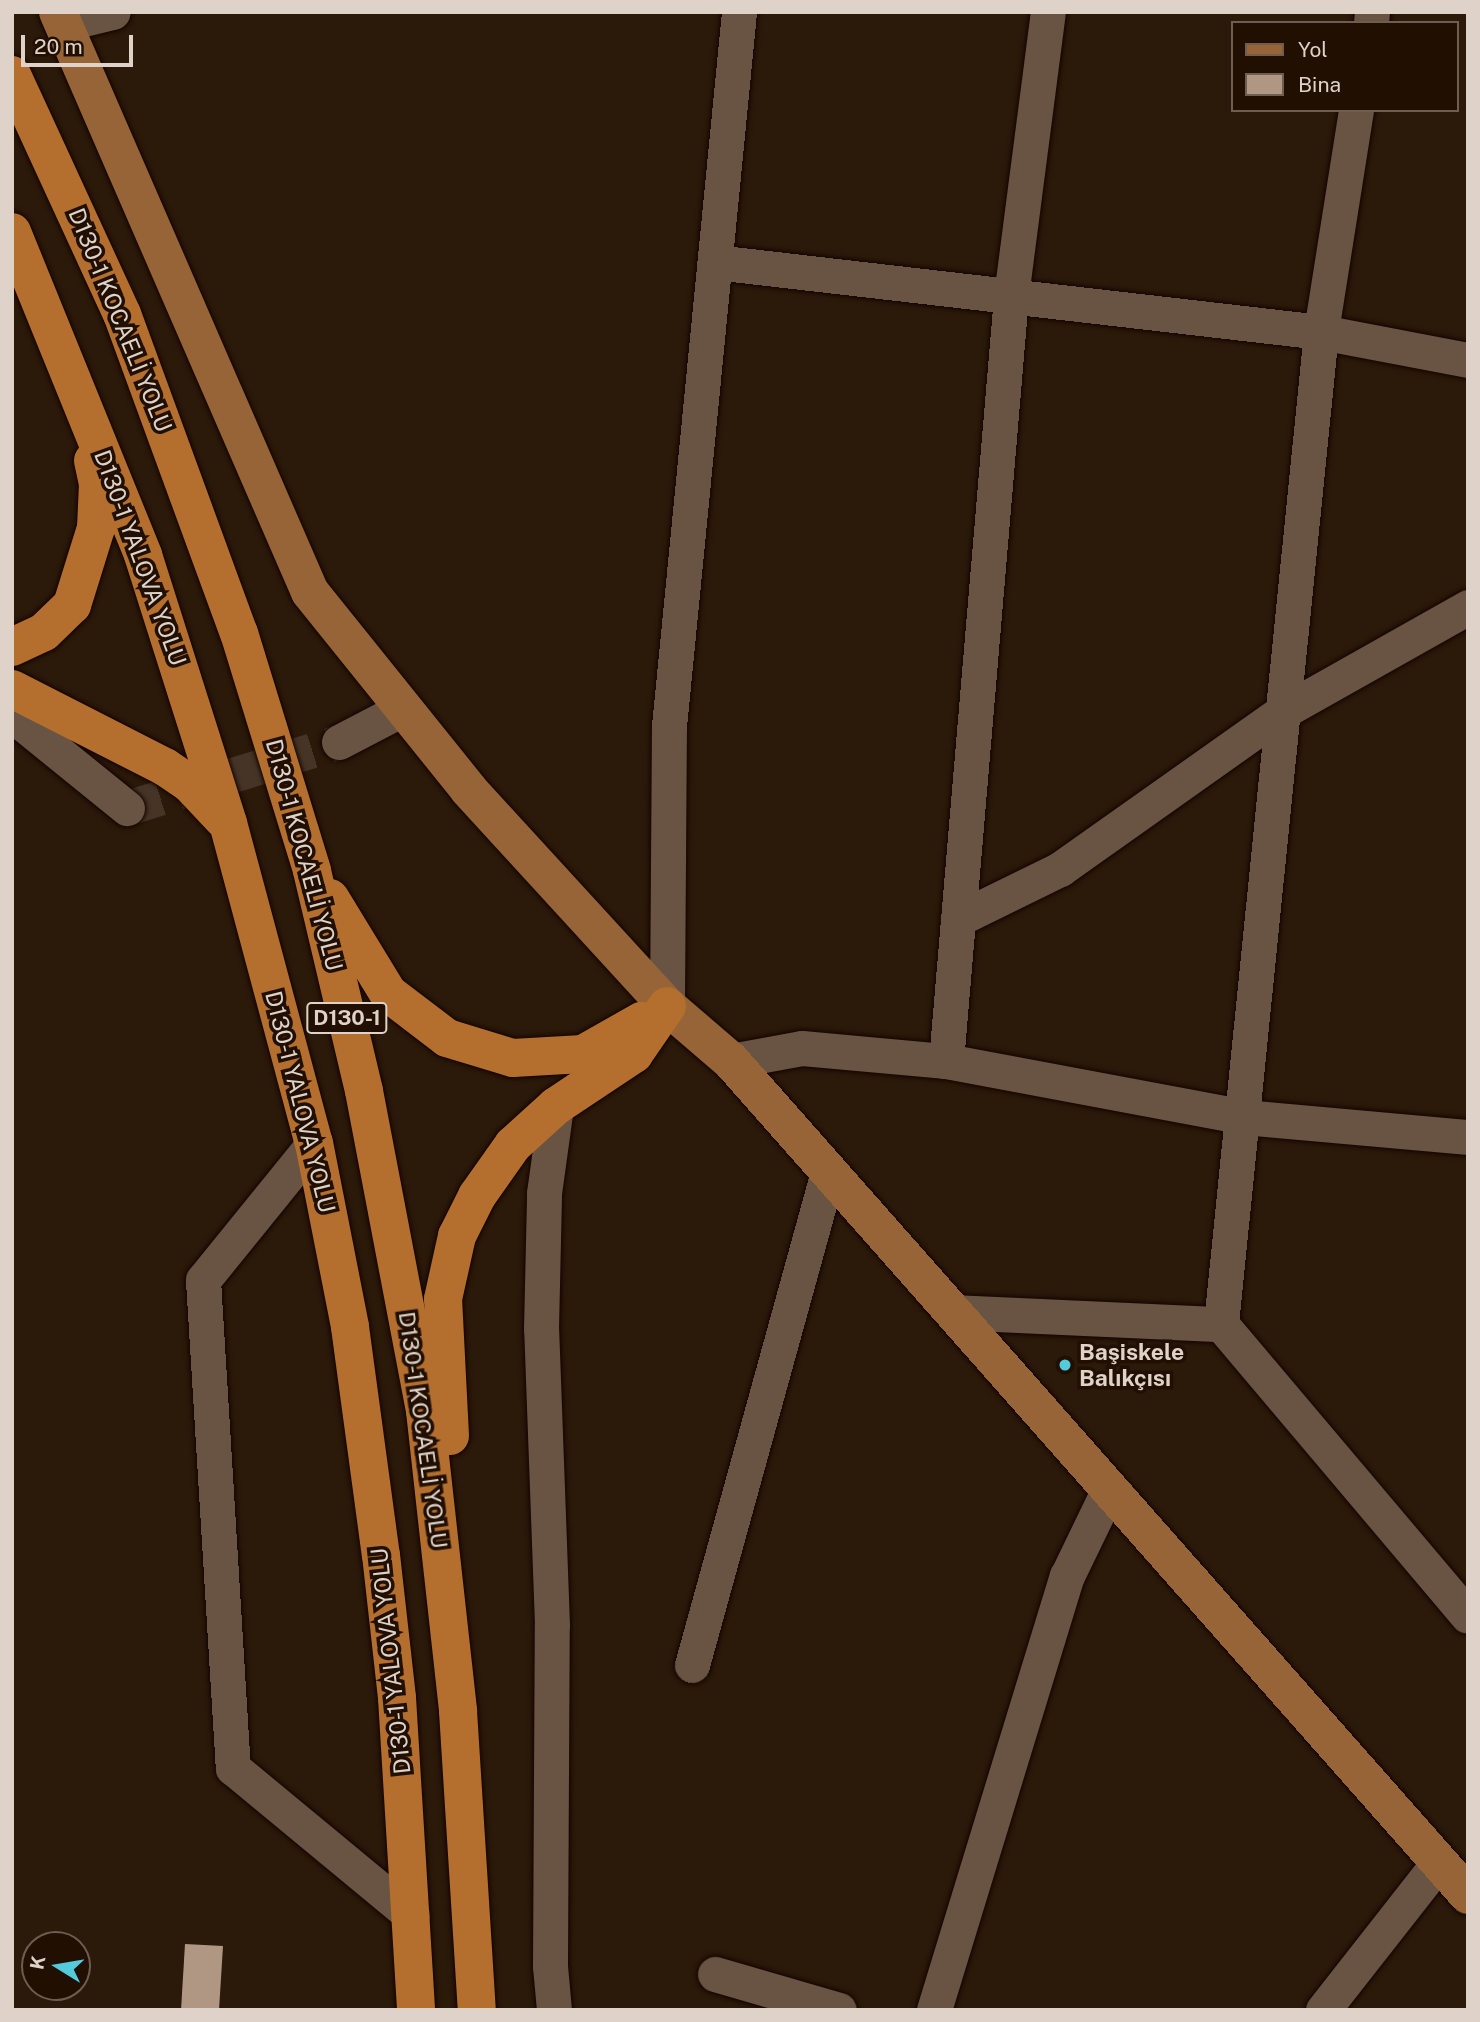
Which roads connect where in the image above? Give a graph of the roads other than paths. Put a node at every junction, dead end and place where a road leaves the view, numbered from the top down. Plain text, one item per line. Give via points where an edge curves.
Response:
1 (113, 12) edge
2 (739, 12) edge
3 (1048, 12) edge
4 (61, 18) edge
5 (12, 75) edge
6 (1356, 112) edge
7 (12, 232) edge
8 (715, 262) junction
9 (1011, 296) junction
10 (1321, 332) junction
11 (1468, 360) edge
12 (77, 387) junction
13 (1468, 607) edge
14 (12, 647) edge
15 (12, 689) edge
16 (404, 708) junction
17 (1282, 712) junction
18 (12, 715) edge
19 (339, 742) tunnel mouth
20 (127, 808) dead end
21 (228, 823) junction
22 (312, 870) junction
23 (958, 919) junction
24 (667, 1006) junction
25 (730, 1061) junction
26 (946, 1062) junction
27 (556, 1106) junction
28 (1244, 1117) junction
29 (1468, 1137) edge
30 (314, 1143) junction
31 (828, 1172) junction
32 (953, 1312) junction
33 (1221, 1324) junction
34 (1109, 1489) junction
35 (1468, 1616) edge
36 (692, 1665) dead end
37 (458, 1711) junction
38 (1438, 1862) junction
39 (1468, 1895) edge
40 (412, 1916) junction
41 (715, 1974) dead end
42 (416, 2010) edge
43 (477, 2010) edge
44 (554, 2010) edge
45 (839, 2010) edge
46 (934, 2010) edge
47 (1323, 2010) edge

1 - 4 street
2 - 8 street
3 - 9 street
4 - 16 main road via 310,592
5 - 22 highway, D130-1 KOCAELİ YOLU / D130-1 via 127,327 239,633
6 - 10 street
7 - 12 highway, D130-1 YALOVA YOLU / D130-1
8 - 9 street
8 - 24 street via 670,726
9 - 10 street
9 - 23 street
10 - 11 street
10 - 17 street
12 - 14 highway via 98,484 96,528 86,572 72,605 44,632
12 - 21 highway, D130-1 YALOVA YOLU / D130-1 via 143,555
13 - 17 street
15 - 21 highway via 165,767 189,783
16 - 19 street
16 - 24 main road via 470,790
17 - 23 street via 1060,869
17 - 28 street
18 - 20 street
21 - 30 highway, D130-1 YALOVA YOLU / D130-1
22 - 24 highway via 388,993 447,1038 513,1058 583,1054
22 - 37 highway, D130-1 KOCAELİ YOLU / D130-1 via 364,1091 425,1411
23 - 26 street
24 - 25 main road
24 - 27 highway via 634,1054
25 - 26 street via 802,1048
25 - 31 main road
26 - 28 street
27 - 37 highway via 513,1145 477,1196 446,1266 443,1299 461,1616
27 - 44 street via 544,1193 541,1329 552,1625 550,1966
28 - 29 street
28 - 33 street
30 - 40 highway, D130-1 YALOVA YOLU / D130-1 via 350,1327 369,1458 397,1698
30 - 40 street via 203,1280 233,1768
31 - 32 main road
31 - 36 street
32 - 33 street
32 - 34 main road
33 - 35 street
34 - 38 main road
34 - 46 street via 1067,1576
37 - 43 highway, D130-1 KOCAELİ YOLU / D130-1
38 - 39 main road
38 - 47 street
40 - 42 highway, D130-1 YALOVA YOLU / D130-1
41 - 45 street

